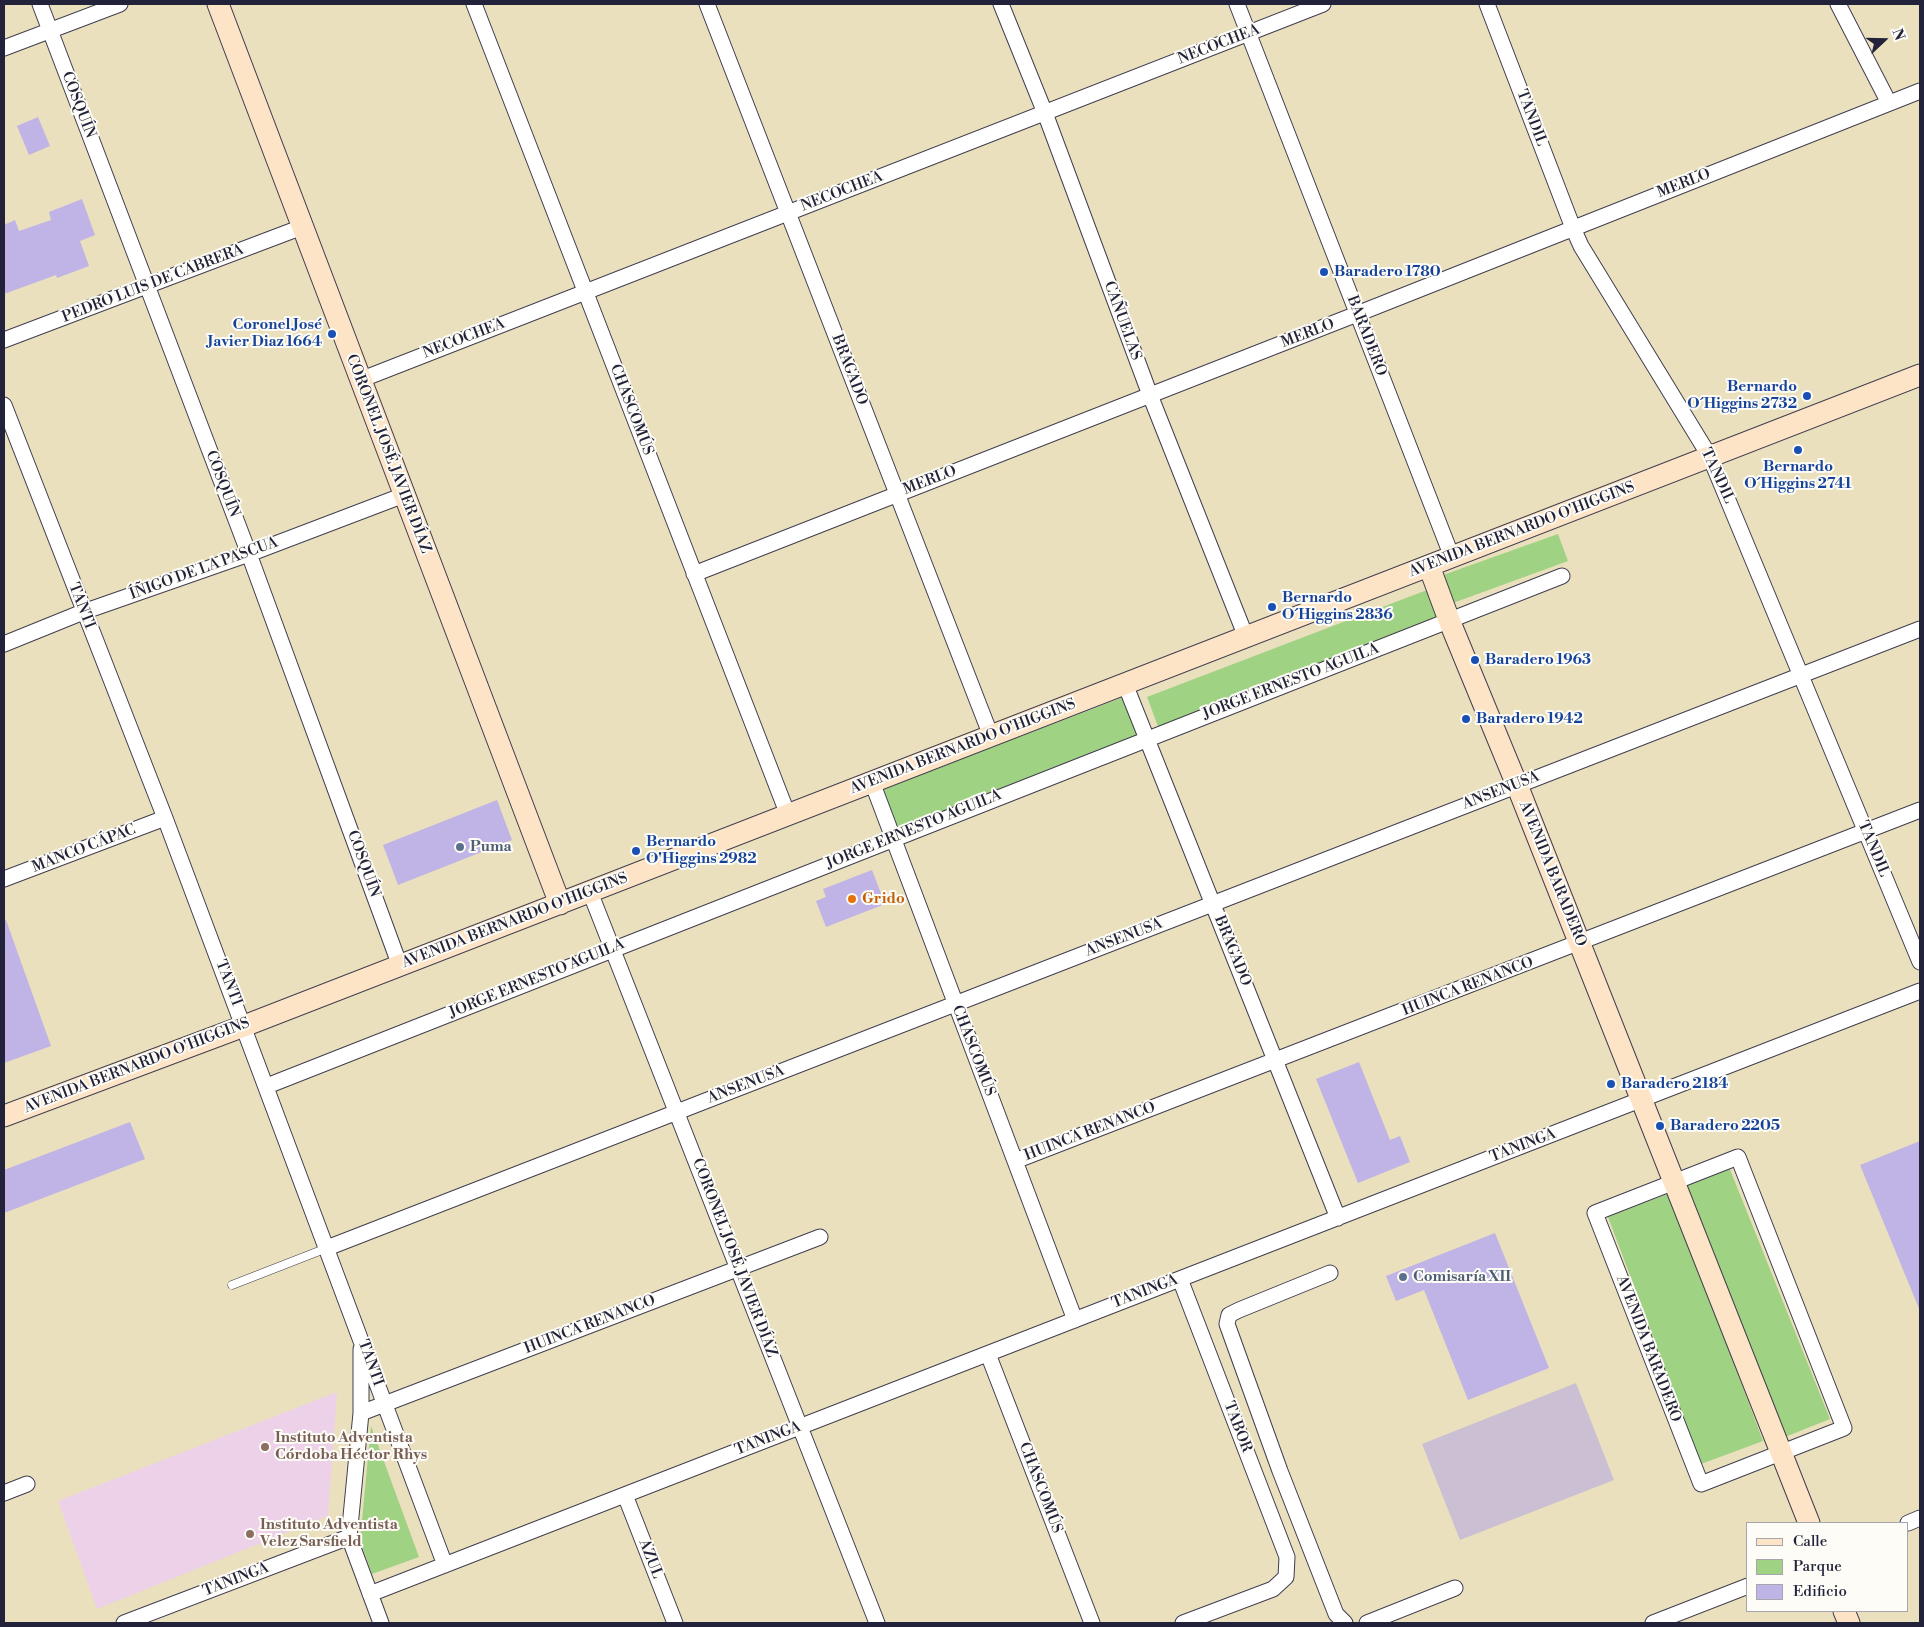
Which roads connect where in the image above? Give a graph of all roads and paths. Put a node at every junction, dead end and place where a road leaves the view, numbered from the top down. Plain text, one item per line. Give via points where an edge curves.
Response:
1 (40, 4) edge
2 (120, 4) edge
3 (218, 4) edge
4 (474, 4) edge
5 (707, 4) edge
6 (1000, 4) edge
7 (1237, 4) edge
8 (1323, 4) edge
9 (1487, 4) edge
10 (1838, 4) edge
11 (50, 30) junction
12 (1248, 34) junction
13 (4, 48) edge
14 (1920, 91) edge
15 (1889, 104) junction
16 (1045, 113) junction
17 (788, 213) junction
18 (302, 227) junction
19 (1572, 228) junction
20 (147, 286) junction
21 (585, 292) junction
22 (1358, 314) junction
23 (4, 340) edge
24 (1920, 375) edge
25 (360, 380) junction
26 (1150, 395) junction
27 (4, 405) edge
28 (1710, 457) junction
29 (897, 494) junction
30 (404, 495) junction
31 (249, 554) junction
32 (1452, 557) junction
33 (1429, 566) junction
34 (694, 574) junction
35 (1562, 576) dead end
36 (83, 612) junction
37 (1449, 620) junction
38 (1920, 629) edge
39 (1246, 637) junction
40 (4, 644) edge
41 (1801, 675) junction
42 (1125, 684) junction
43 (991, 736) junction
44 (1147, 738) junction
45 (872, 782) junction
46 (1517, 785) junction
47 (1920, 810) edge
48 (788, 815) junction
49 (165, 818) junction
50 (1866, 832) junction
51 (892, 839) junction
52 (4, 879) edge
53 (590, 892) junction
54 (560, 904) junction
55 (1213, 904) junction
56 (1579, 944) junction
57 (613, 949) junction
58 (1920, 962) edge
59 (400, 966) junction
60 (1920, 991) edge
61 (955, 1004) junction
62 (244, 1026) junction
63 (1276, 1061) junction
64 (267, 1086) junction
65 (1641, 1100) junction
66 (677, 1112) junction
67 (4, 1116) edge
68 (1015, 1161) junction
69 (1674, 1182) junction
70 (1338, 1218) junction
71 (820, 1237) dead end
72 (327, 1248) junction
73 (738, 1268) junction
74 (1330, 1273) dead end
75 (1180, 1279) junction
76 (232, 1285) dead end
77 (1076, 1320) junction
78 (361, 1337) junction
79 (988, 1354) junction
80 (385, 1404) junction
81 (361, 1413) junction
82 (800, 1426) junction
83 (1781, 1453) junction
84 (1280, 1471) junction
85 (1258, 1481) junction
86 (27, 1484) dead end
87 (4, 1492) edge
88 (625, 1494) junction
89 (1809, 1522) edge
90 (349, 1537) junction
91 (445, 1565) junction
92 (1746, 1587) edge
93 (1455, 1588) dead end
94 (370, 1594) junction
95 (124, 1623) edge
96 (382, 1623) edge
97 (675, 1623) edge
98 (877, 1623) edge
99 (1092, 1623) edge
100 (1183, 1623) edge
101 (1345, 1623) edge
102 (1366, 1623) edge
103 (1652, 1623) edge

1 - 11 street, COSQUÍN
2 - 11 street
3 - 18 main road, CORONEL JOSÉ JAVIER DÍAZ
4 - 21 street, CHASCOMÚS
5 - 17 street, BRAGADO
6 - 16 street, CAÑUELAS
7 - 12 street, BARADERO
8 - 12 street, NECOCHEA
9 - 19 street, TANDIL
10 - 15 street
11 - 13 street
11 - 20 street, COSQUÍN
12 - 16 street, NECOCHEA
12 - 22 street, BARADERO
14 - 15 street, MERLO
15 - 19 street, MERLO
16 - 17 street, NECOCHEA
16 - 26 street, CAÑUELAS
17 - 21 street, NECOCHEA
17 - 29 street, BRAGADO
18 - 20 street, PEDRO LUIS DE CABRERA
18 - 25 main road, CORONEL JOSÉ JAVIER DÍAZ
19 - 22 street, MERLO
19 - 28 street, TANDIL
20 - 23 street, PEDRO LUIS DE CABRERA
20 - 31 street, COSQUÍN
21 - 25 street, NECOCHEA
21 - 34 street, CHASCOMÚS
22 - 26 street, MERLO
22 - 32 street, BARADERO
24 - 28 main road, AVENIDA BERNARDO O'HIGGINS
25 - 30 main road, CORONEL JOSÉ JAVIER DÍAZ
26 - 29 street, MERLO
26 - 39 street, CAÑUELAS
27 - 36 street, TANTI
28 - 32 main road, AVENIDA BERNARDO O'HIGGINS
28 - 41 street, TANDIL
29 - 34 street, MERLO
29 - 43 street, BRAGADO
30 - 31 street, ÍÑIGO DE LA PASCUA
30 - 54 main road, CORONEL JOSÉ JAVIER DÍAZ
31 - 36 street, ÍÑIGO DE LA PASCUA
31 - 59 street, COSQUÍN
32 - 33 main road, AVENIDA BERNARDO O'HIGGINS
33 - 37 main road, AVENIDA BARADERO
33 - 39 main road, AVENIDA BERNARDO O'HIGGINS
34 - 48 street, CHASCOMÚS
35 - 37 street, JORGE ERNESTO AGUILA
36 - 40 street, ÍÑIGO DE LA PASCUA
36 - 49 street, TANTI
37 - 44 street, JORGE ERNESTO AGUILA
37 - 46 main road, AVENIDA BARADERO
38 - 41 street, ANSENUSA
39 - 42 main road, AVENIDA BERNARDO O'HIGGINS
41 - 46 street, ANSENUSA
41 - 50 street, TANDIL
42 - 43 main road, AVENIDA BERNARDO O'HIGGINS
42 - 44 street, BRAGADO
43 - 45 main road, AVENIDA BERNARDO O'HIGGINS
44 - 51 street, JORGE ERNESTO AGUILA
44 - 55 street, BRAGADO
45 - 48 main road, AVENIDA BERNARDO O'HIGGINS
45 - 51 street, CHASCOMÚS
46 - 55 street, ANSENUSA
46 - 56 main road, AVENIDA BARADERO
47 - 50 street, HUINCA RENANCO
48 - 53 main road, AVENIDA BERNARDO O'HIGGINS
49 - 52 street, MANCO CÁPAC
49 - 62 street, TANTI
50 - 56 street, HUINCA RENANCO
50 - 58 street, TANDIL
51 - 57 street, JORGE ERNESTO AGUILA
51 - 61 street, CHASCOMÚS
53 - 54 main road, AVENIDA BERNARDO O'HIGGINS
53 - 57 street, CORONEL JOSÉ JAVIER DÍAZ
54 - 59 main road, AVENIDA BERNARDO O'HIGGINS
55 - 61 street, ANSENUSA
55 - 63 street, BRAGADO
56 - 63 street, HUINCA RENANCO
56 - 65 main road, AVENIDA BARADERO
57 - 64 street, JORGE ERNESTO AGUILA
57 - 66 street, CORONEL JOSÉ JAVIER DÍAZ
59 - 62 main road, AVENIDA BERNARDO O'HIGGINS
60 - 65 street, TANINGA
61 - 66 street, ANSENUSA
61 - 68 street, CHASCOMÚS
62 - 64 street, TANTI
62 - 67 main road, AVENIDA BERNARDO O'HIGGINS
63 - 68 street, HUINCA RENANCO
63 - 70 street, BRAGADO
64 - 72 street, TANTI
65 - 69 main road, AVENIDA BARADERO
65 - 70 street, TANINGA
66 - 72 street, ANSENUSA
66 - 73 street, CORONEL JOSÉ JAVIER DÍAZ
68 - 77 street, CHASCOMÚS
69 - 83 main road, AVENIDA BARADERO
69 - 83 street, AVENIDA BARADERO via 1738,1157 1844,1428
69 - 83 street, AVENIDA BARADERO via 1595,1213 1701,1484
70 - 75 street, TANINGA
71 - 73 street, HUINCA RENANCO
72 - 76 lane
72 - 78 street, TANTI
73 - 80 street, HUINCA RENANCO
73 - 82 street, CORONEL JOSÉ JAVIER DÍAZ
74 - 84 street via 1229,1315 1227,1324
75 - 77 street, TANINGA
75 - 85 street, TABOR
77 - 79 street, TANINGA
78 - 80 street, TANTI
78 - 81 street
79 - 82 street, TANINGA
79 - 99 street, CHASCOMÚS
80 - 81 street, HUINCA RENANCO
80 - 91 street, TANTI
81 - 90 street
82 - 88 street, TANINGA
82 - 98 street, CORONEL JOSÉ JAVIER DÍAZ
83 - 89 main road, AVENIDA BARADERO
84 - 85 street
84 - 101 street via 1336,1614
85 - 100 street, TABOR via 1288,1557 1286,1577 1273,1589
86 - 87 street
88 - 91 street, TANINGA
88 - 97 street, AZUL
90 - 94 street
90 - 95 street, TANINGA
91 - 94 street, TANINGA
92 - 103 street
93 - 102 street
94 - 96 street

